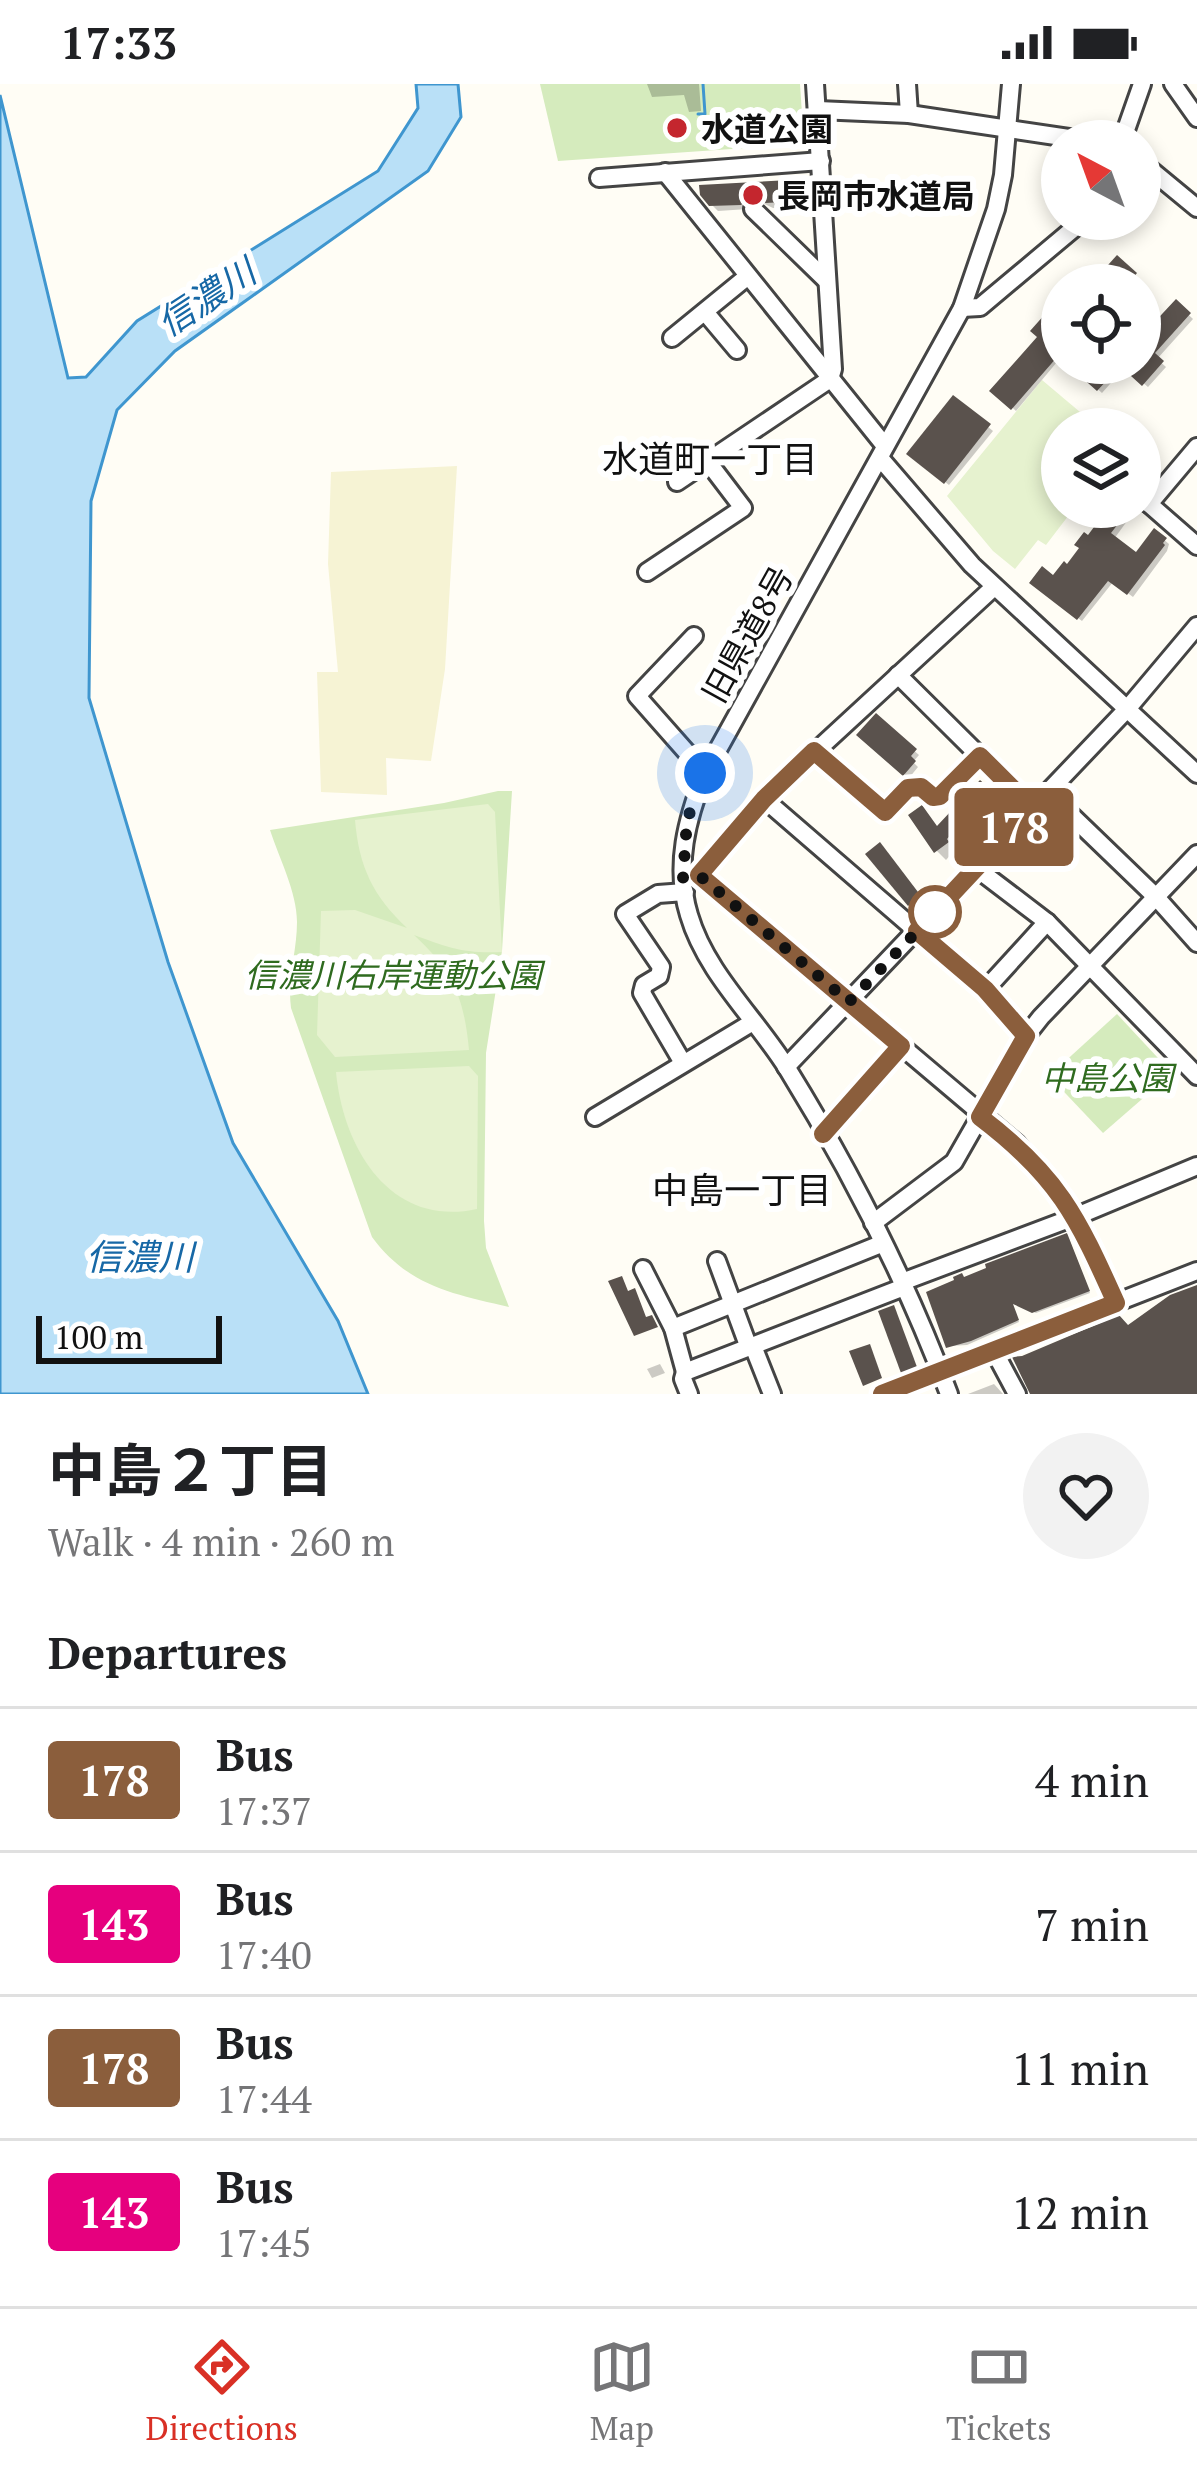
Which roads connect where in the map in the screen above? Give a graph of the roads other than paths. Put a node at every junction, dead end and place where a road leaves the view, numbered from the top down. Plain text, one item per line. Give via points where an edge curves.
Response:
1 (815, 84) edge
2 (907, 84) edge
3 (1011, 84) edge
4 (1142, 84) edge
5 (1173, 84) edge
6 (818, 110) junction
7 (909, 114) junction
8 (1197, 118) edge
9 (1129, 120) edge
10 (1008, 129) junction
11 (1041, 134) edge
12 (820, 161) junction
13 (665, 172) junction
14 (599, 178) dead end
15 (1161, 181) edge
16 (1197, 208) edge
17 (753, 209) dead end
18 (1060, 240) edge
19 (748, 276) junction
20 (827, 281) junction
21 (962, 308) junction
22 (705, 312) junction
23 (672, 338) dead end
24 (737, 350) dead end
25 (830, 379) junction
26 (1197, 447) edge
27 (882, 452) junction
28 (708, 462) junction
29 (677, 482) dead end
30 (1161, 484) edge
31 (1161, 514) edge
32 (1197, 546) edge
33 (647, 572) dead end
34 (994, 587) junction
35 (1196, 629) edge
36 (694, 636) dead end
37 (898, 675) junction
38 (1127, 708) junction
39 (814, 751) junction
40 (980, 756) junction
41 (705, 773) junction
42 (1197, 774) edge
43 (1047, 792) junction
44 (764, 799) junction
45 (1032, 808) junction
46 (1197, 854) edge
47 (976, 868) junction
48 (689, 882) junction
49 (1156, 897) junction
50 (1047, 922) junction
51 (917, 931) junction
52 (1197, 943) edge
53 (1089, 969) junction
54 (985, 989) junction
55 (849, 1002) junction
56 (753, 1022) junction
57 (1026, 1036) junction
58 (901, 1046) junction
59 (683, 1063) junction
60 (786, 1067) junction
61 (1197, 1076) edge
62 (595, 1117) dead end
63 (980, 1117) junction
64 (823, 1134) junction
65 (1197, 1166) edge
66 (1077, 1216) junction
67 (873, 1223) junction
68 (881, 1244) junction
69 (717, 1261) dead end
70 (644, 1269) dead end
71 (1197, 1271) edge
72 (903, 1285) junction
73 (1116, 1303) junction
74 (732, 1304) junction
75 (673, 1328) junction
76 (751, 1347) junction
77 (994, 1351) junction
78 (685, 1372) junction
79 (941, 1372) junction
80 (689, 1394) edge
81 (772, 1394) edge
82 (882, 1394) edge
83 (950, 1394) edge
84 (1017, 1394) edge

1 - 6 street
2 - 7 street
3 - 10 street, 旧県道8号
4 - 9 street
5 - 8 street
6 - 7 street
6 - 12 street
7 - 10 street
10 - 11 street
10 - 21 street, 旧県道8号 via 996,209
12 - 13 street
12 - 20 street
13 - 14 street
13 - 19 street
15 - 16 street
17 - 20 street
18 - 21 street via 980,307
19 - 22 street
19 - 25 street
20 - 25 street
21 - 27 street, 旧県道8号
22 - 23 street
22 - 24 street
25 - 27 street
25 - 28 street
26 - 30 street
27 - 34 street
27 - 41 street, 旧県道8号
28 - 29 street
28 - 33 street via 742,508
31 - 32 street
34 - 37 street
34 - 38 street
35 - 38 street
36 - 41 street via 637,696
37 - 39 street
37 - 40 street
38 - 42 street
38 - 43 street
39 - 40 street via 885,812 908,788 940,796
39 - 44 street
40 - 45 street
41 - 48 street, 旧県道8号 via 687,820
43 - 45 street
43 - 49 street
44 - 48 street
44 - 51 street
45 - 47 street
46 - 49 street
47 - 50 street
47 - 51 street
48 - 55 street
48 - 56 street, 旧県道8号 via 691,921
48 - 59 street via 626,914 661,967 642,993
49 - 52 street
49 - 53 street
50 - 53 street
50 - 54 street
51 - 54 street
51 - 55 street
53 - 57 street
53 - 61 street
54 - 57 street
55 - 58 street
55 - 60 street
56 - 59 street
56 - 60 street, 旧県道8号
57 - 63 street
58 - 63 street
58 - 64 street
59 - 62 street
60 - 64 street, 旧県道8号
63 - 66 street via 1017,1144
63 - 67 street via 954,1162
64 - 67 street, 旧県道8号
65 - 66 street
66 - 72 street
66 - 73 street
67 - 68 street, 旧県道8号
68 - 72 street, 旧県道8号
68 - 74 street
69 - 74 street
70 - 75 street
71 - 73 street
72 - 76 street
72 - 79 street, 旧県道8号
73 - 77 street
74 - 75 street
74 - 76 street
75 - 78 street
76 - 78 street
76 - 81 street
77 - 79 street
77 - 84 street
78 - 80 street
79 - 82 street
79 - 83 street, 旧県道8号

